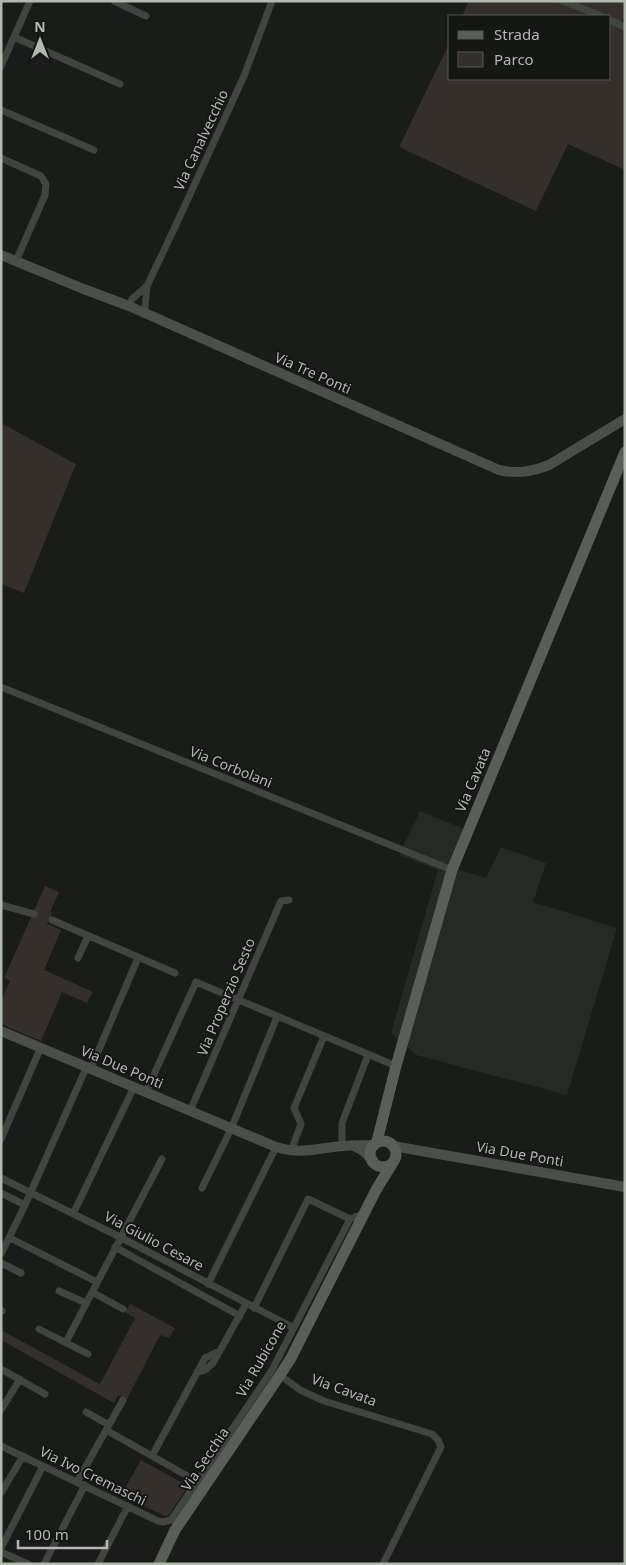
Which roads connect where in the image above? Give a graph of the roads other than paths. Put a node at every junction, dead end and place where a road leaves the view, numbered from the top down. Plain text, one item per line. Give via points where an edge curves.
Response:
1 (30, 1) edge
2 (114, 1) edge
3 (272, 1) edge
4 (563, 1) edge
5 (598, 15) edge
6 (146, 16) dead end
7 (611, 20) edge
8 (625, 26) edge
9 (14, 37) junction
10 (1, 66) edge
11 (120, 84) dead end
12 (1, 110) edge
13 (94, 150) dead end
14 (1, 158) edge
15 (1, 254) edge
16 (16, 261) junction
17 (147, 286) junction
18 (129, 306) junction
19 (143, 312) junction
20 (625, 419) edge
21 (625, 426) edge
22 (611, 427) junction
23 (625, 452) edge
24 (1, 687) edge
25 (452, 870) junction
26 (289, 900) dead end
27 (2, 907) edge
28 (34, 914) dead end
29 (52, 920) dead end
30 (88, 936) junction
31 (78, 958) dead end
32 (138, 958) junction
33 (174, 973) dead end
34 (238, 1000) junction
35 (277, 1017) junction
36 (1, 1031) edge
37 (324, 1036) junction
38 (41, 1047) junction
39 (368, 1055) junction
40 (396, 1066) junction
41 (89, 1067) junction
42 (134, 1087) junction
43 (146, 1092) junction
44 (190, 1111) junction
45 (231, 1129) junction
46 (1, 1139) edge
47 (346, 1146) junction
48 (386, 1146) junction
49 (276, 1148) junction
50 (291, 1152) junction
51 (162, 1159) dead end
52 (374, 1162) junction
53 (1, 1178) edge
54 (625, 1187) edge
55 (202, 1188) dead end
56 (376, 1190) junction
57 (31, 1192) junction
58 (1, 1193) edge
59 (25, 1205) junction
60 (365, 1213) junction
61 (73, 1214) junction
62 (350, 1219) junction
63 (120, 1237) junction
64 (10, 1238) junction
65 (115, 1247) junction
66 (2, 1251) edge
67 (1, 1263) edge
68 (21, 1273) dead end
69 (97, 1282) junction
70 (208, 1284) junction
71 (59, 1291) dead end
72 (92, 1292) junction
73 (86, 1302) junction
74 (246, 1304) junction
75 (254, 1308) junction
76 (124, 1309) dead end
77 (240, 1316) junction
78 (294, 1328) junction
79 (40, 1329) dead end
80 (66, 1342) junction
81 (88, 1354) dead end
82 (1, 1369) edge
83 (280, 1375) junction
84 (20, 1379) junction
85 (45, 1394) dead end
86 (123, 1400) dead end
87 (1, 1410) edge
88 (86, 1412) dead end
89 (108, 1428) junction
90 (1, 1446) edge
91 (22, 1456) junction
92 (152, 1456) junction
93 (43, 1466) junction
94 (191, 1478) dead end
95 (77, 1482) junction
96 (85, 1485) junction
97 (1, 1493) edge
98 (128, 1506) junction
99 (173, 1517) joint
100 (1, 1548) edge
101 (1, 1552) edge
102 (28, 1564) edge
103 (44, 1564) edge
104 (98, 1564) edge
105 (159, 1564) edge
106 (383, 1564) edge

1 - 9 street
2 - 6 street
3 - 17 street, Via Canalvecchio via 244,76
4 - 5 street
7 - 8 street
9 - 10 street
9 - 11 street
12 - 13 street
14 - 16 street via 41,176 46,184 45,195
15 - 16 street, Via Tre Ponti
16 - 18 street, Via Tre Ponti
17 - 18 street, Via Canalvecchio
17 - 19 street, Via Canalvecchio
18 - 19 street, Via Tre Ponti
19 - 22 street, Via Tre Ponti via 499,470 536,470
20 - 22 street, Via Tre Ponti
21 - 22 street, Via Tre Ponti
23 - 25 main road, Via Cavata
24 - 25 street, Via Corbolani
25 - 40 main road, Via Cavata
26 - 34 street, Via Properzio Sesto via 280,901
27 - 28 street
29 - 30 street
30 - 31 street
30 - 32 street
32 - 33 street
32 - 41 street
34 - 35 street
34 - 43 street via 196,982
34 - 44 street, Via Properzio Sesto
35 - 37 street
35 - 45 street
36 - 38 street, Via Due Ponti
37 - 39 street
37 - 50 street via 294,1108 301,1124
38 - 41 street, Via Due Ponti
38 - 46 street
39 - 40 street
39 - 47 street via 342,1123
40 - 48 main road, Via Cavata via 380,1125
41 - 42 street, Via Due Ponti
41 - 57 street
42 - 43 street, Via Due Ponti
42 - 61 street
43 - 44 street, Via Due Ponti
44 - 45 street, Via Due Ponti
45 - 49 street, Via Due Ponti
45 - 55 street
47 - 48 street, Via Due Ponti
47 - 50 street, Via Due Ponti
47 - 52 street via 362,1150
48 - 52 main road, Via Cavata via 372,1154
48 - 52 main road via 383,1167
48 - 54 street, Via Due Ponti
48 - 56 main road, Via Cavata
49 - 50 street, Via Due Ponti
49 - 70 street
51 - 63 street
52 - 56 main road, Via Cavata via 378,1179
53 - 57 street, Via Giulio Cesare
56 - 60 main road, Via Cavata
57 - 59 street
57 - 61 street, Via Giulio Cesare
58 - 59 street
59 - 64 street
60 - 62 street
60 - 83 main road, Via Cavata
61 - 63 street, Via Giulio Cesare
62 - 75 street via 308,1199
62 - 78 street, Via Rubicone
63 - 65 street
63 - 70 street, Via Giulio Cesare
64 - 66 street
64 - 69 street
65 - 69 street
65 - 77 street, Via Giulio Cesare
67 - 68 street
69 - 72 street
70 - 74 street, Via Giulio Cesare
71 - 73 street
72 - 73 street
72 - 76 street
73 - 80 street
74 - 75 street, Via Giulio Cesare
74 - 77 street
75 - 78 street, Via Giulio Cesare
77 - 92 street via 213,1363 206,1370 197,1372
78 - 99 street, Via Rubicone via 272,1370
79 - 80 street
80 - 81 street
82 - 84 street
83 - 105 main road, Via Secchia via 175,1530
83 - 106 street, Via Cavata via 300,1390 324,1401 432,1434 438,1440 441,1447
84 - 85 street
84 - 87 street
86 - 89 street
88 - 89 street
89 - 92 street
89 - 95 street
90 - 91 street, Via Ivo Cremaschi
91 - 93 street, Via Ivo Cremaschi
91 - 97 street
92 - 94 street
93 - 95 street, Via Ivo Cremaschi
93 - 100 street
95 - 96 street, Via Ivo Cremaschi
96 - 98 street, Via Ivo Cremaschi
96 - 103 street
98 - 99 street, Via Ivo Cremaschi via 163,1522
98 - 104 street
101 - 102 street

